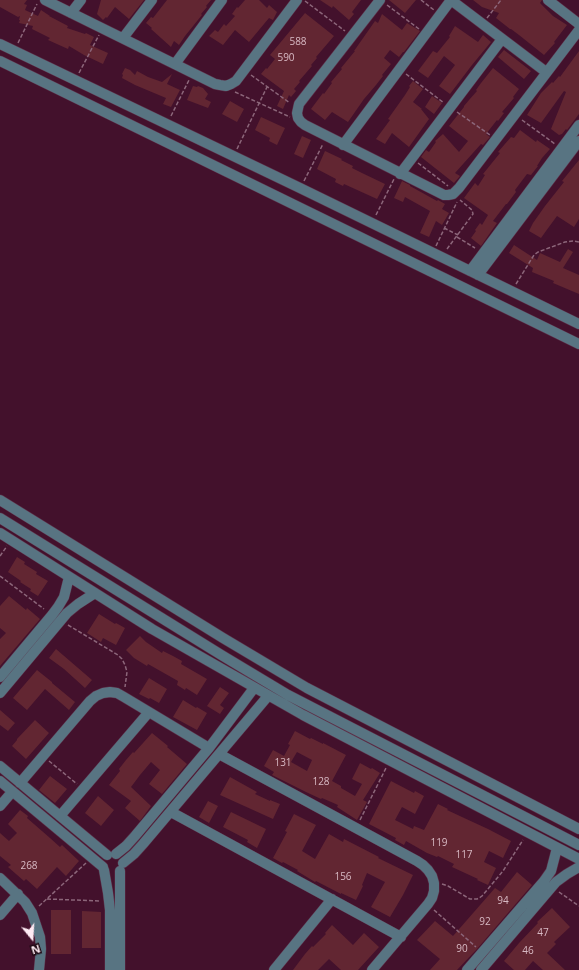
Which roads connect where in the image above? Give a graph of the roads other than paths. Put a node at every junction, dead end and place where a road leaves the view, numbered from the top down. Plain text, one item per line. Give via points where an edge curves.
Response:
1 (45, 0) edge
2 (81, 0) edge
3 (152, 0) edge
4 (222, 0) edge
5 (297, 0) edge
6 (451, 0) edge
7 (548, 0) edge
8 (383, 2) edge
9 (71, 13) junction
10 (579, 24) edge
11 (579, 30) edge
12 (123, 38) junction
13 (502, 39) junction
14 (0, 44) edge
15 (0, 61) edge
16 (175, 64) junction
17 (546, 72) junction
18 (579, 125) edge
19 (579, 141) edge
20 (343, 145) junction
21 (399, 173) junction
22 (299, 188) junction
23 (289, 202) junction
24 (474, 273) junction
25 (539, 305) junction
26 (531, 321) junction
27 (579, 324) edge
28 (579, 344) edge
29 (0, 500) edge
30 (0, 518) edge
31 (0, 533) edge
32 (69, 577) junction
33 (124, 577) junction
34 (116, 590) junction
35 (95, 593) junction
36 (54, 622) junction
37 (0, 677) edge
38 (254, 688) junction
39 (0, 692) edge
40 (268, 696) junction
41 (149, 712) junction
42 (209, 748) junction
43 (220, 754) junction
44 (0, 766) edge
45 (0, 781) edge
46 (20, 783) junction
47 (12, 792) junction
48 (0, 806) edge
49 (170, 812) junction
50 (60, 816) junction
51 (579, 829) edge
52 (579, 846) edge
53 (557, 848) junction
54 (111, 854) junction
55 (579, 859) edge
56 (122, 867) junction
57 (579, 867) edge
58 (104, 868) junction
59 (0, 878) edge
60 (18, 894) junction
61 (332, 900) junction
62 (0, 916) edge
63 (401, 937) junction
64 (39, 970) edge
65 (110, 970) edge
66 (120, 970) edge
67 (274, 970) edge
68 (372, 970) edge
69 (467, 970) edge
70 (480, 970) edge

1 - 9 street
2 - 9 street
3 - 12 street
4 - 16 street
5 - 16 street via 236,81 231,84 215,84
6 - 13 street
6 - 20 street
7 - 10 street
8 - 20 street via 351,36 297,108 301,122
9 - 12 street
11 - 17 street
12 - 16 street
13 - 17 street
13 - 21 street
14 - 22 street
15 - 23 street
17 - 21 street via 456,192 444,195
18 - 24 street via 483,253
19 - 24 street
20 - 21 street
22 - 23 street
22 - 24 street
23 - 26 street
24 - 25 street
25 - 26 street
25 - 27 street
26 - 28 street
29 - 33 street
30 - 34 street
31 - 32 street
32 - 35 street
32 - 36 street
33 - 34 street
33 - 51 street via 307,688
34 - 52 street via 288,694
35 - 36 street
35 - 38 street
36 - 37 street
36 - 39 street
38 - 40 street
38 - 42 street
40 - 43 street
40 - 53 street
41 - 42 street
41 - 46 street via 117,693 96,696
41 - 50 street
42 - 54 street via 131,841
43 - 49 street
43 - 63 street via 424,865 434,884 432,898
44 - 46 street
45 - 47 street
46 - 50 street
47 - 48 street
47 - 58 street
49 - 56 street
49 - 61 street
50 - 54 street
53 - 55 street
53 - 69 street via 551,871 544,881
54 - 56 street via 120,856
54 - 58 street via 103,860
56 - 58 street via 117,873 112,874
56 - 66 street
57 - 70 street via 552,888
58 - 65 street via 109,901
59 - 60 street
60 - 62 street
60 - 64 street via 32,913 40,937
61 - 63 street
61 - 67 street
63 - 68 street

